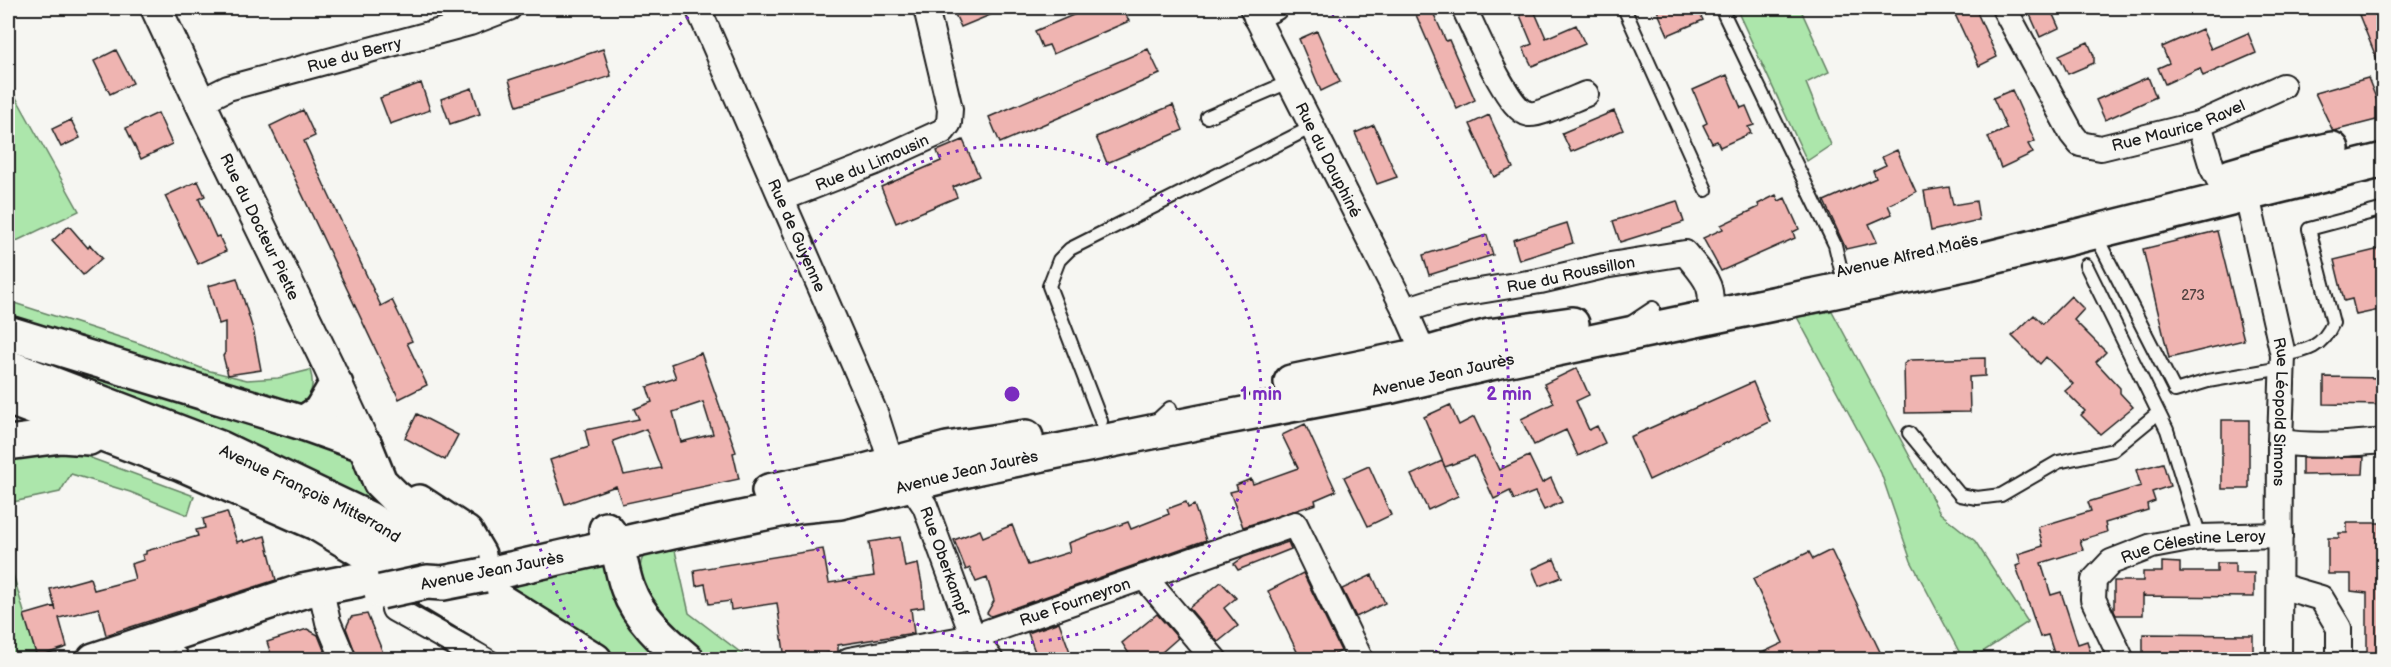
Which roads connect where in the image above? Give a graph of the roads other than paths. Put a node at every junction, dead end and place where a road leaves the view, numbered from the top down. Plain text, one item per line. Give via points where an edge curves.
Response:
1 (156, 8) edge
2 (509, 8) edge
3 (698, 8) edge
4 (926, 8) edge
5 (1464, 8) edge
6 (1624, 8) edge
7 (1721, 8) edge
8 (2004, 8) edge
9 (1261, 11) edge
10 (1289, 82) junction
11 (2283, 86) dead end
12 (1586, 94) dead end
13 (200, 102) junction
14 (1207, 117) dead end
15 (2199, 124) junction
16 (1312, 127) junction
17 (2384, 137) edge
18 (2384, 149) edge
19 (2384, 160) edge
20 (2230, 188) junction
21 (1706, 190) dead end
22 (781, 200) junction
23 (2384, 209) edge
24 (2094, 232) junction
25 (2086, 265) dead end
26 (1841, 270) junction
27 (1777, 304) junction
28 (1711, 307) junction
29 (1405, 310) junction
30 (8, 333) edge
31 (2282, 362) junction
32 (1429, 366) junction
33 (8, 368) edge
34 (336, 386) junction
35 (8, 398) edge
36 (1170, 408) junction
37 (2158, 413) junction
38 (1101, 421) junction
39 (303, 423) junction
40 (1909, 434) dead end
41 (114, 440) junction
42 (2384, 441) edge
43 (2280, 442) junction
44 (8, 443) edge
45 (365, 445) junction
46 (901, 475) junction
47 (2280, 535) junction
48 (611, 536) junction
49 (2200, 537) junction
50 (472, 564) junction
51 (1146, 576) junction
52 (2280, 586) junction
53 (378, 594) junction
54 (323, 596) junction
55 (257, 607) junction
56 (973, 637) junction
57 (175, 658) edge
58 (94, 660) edge
59 (124, 660) edge
60 (344, 660) edge
61 (485, 660) edge
62 (543, 660) edge
63 (595, 660) edge
64 (687, 660) edge
65 (849, 660) edge
66 (991, 660) edge
67 (1215, 660) edge
68 (1361, 660) edge
69 (2122, 660) edge
70 (2279, 660) edge
71 (2339, 660) edge

1 - 13 street, Rue du Docteur Piette
2 - 13 street, Rue du Berry via 470,23 228,88
3 - 22 street, Rue de Guyenne
4 - 22 street, Rue du Limousin via 950,109 949,123 943,131
5 - 12 street via 1504,89 1521,112 1531,115
6 - 21 lane
7 - 26 lane via 1834,245
8 - 15 street, Rue Maurice Ravel via 2080,144 2101,148
9 - 10 street, Rue du Dauphiné
10 - 14 lane
10 - 16 street, Rue du Dauphiné
11 - 15 street, Rue Maurice Ravel
13 - 34 street, Rue du Docteur Piette
15 - 20 street, Rue Léopold Simons via 2212,167
16 - 29 street, Rue du Dauphiné
16 - 38 lane via 1070,249 1059,260 1049,286
17 - 20 main road, Avenue Alfred Maës via 2282,161
18 - 20 lane
19 - 20 main road, Avenue Alfred Maës
20 - 24 main road, Avenue Alfred Maës
20 - 26 main road, Avenue Alfred Maës
20 - 27 lane via 1799,289
20 - 31 street, Rue Léopold Simons via 2250,209
22 - 46 street, Rue de Guyenne
23 - 31 lane via 2309,228 2333,323 2327,336 2308,351
24 - 27 main road, Avenue Alfred Maës
24 - 31 lane via 2175,391
25 - 37 lane
26 - 28 main road, Avenue Alfred Maës
27 - 28 main road, Avenue Jean Jaurès
28 - 29 street, Rue du Roussillon via 1705,278 1685,253 1449,296
28 - 32 main road, Avenue Jean Jaurès via 1506,360
28 - 32 main road, Avenue Alfred Maës via 1653,308 1489,336
29 - 32 street, Rue du Dauphiné
30 - 39 main road
31 - 43 street, Rue Léopold Simons
32 - 36 main road, Avenue Jean Jaurès
32 - 46 main road, Avenue Jean Jaurès via 1382,388 979,467
33 - 63 main road, Avenue François Mitterrand via 220,448 369,519
34 - 39 main road via 320,412
34 - 45 street, Rue du Docteur Piette
35 - 41 main road, Avenue François Mitterrand
36 - 38 main road, Avenue Jean Jaurès
36 - 46 lane via 1157,420
37 - 40 lane via 2113,450 2058,462 2001,495 1977,498 1960,495
37 - 49 lane via 2167,430
38 - 46 main road, Avenue Jean Jaurès via 947,449
39 - 45 main road
41 - 44 main road via 62,436
41 - 62 main road, Avenue François Mitterrand via 182,464 316,523
42 - 43 street via 2341,445
43 - 47 street, Rue Léopold Simons
45 - 50 main road, Rue du Docteur Piette via 380,482
46 - 48 main road, Avenue Jean Jaurès via 647,516
46 - 48 main road, Avenue Jean Jaurès via 832,504 801,506 673,532
46 - 56 street, Rue Oberkampf via 925,506
47 - 49 street, Rue Célestine Leroy
47 - 52 street, Rue Léopold Simons
48 - 50 main road, Avenue Jean Jaurès
48 - 64 main road via 636,606
49 - 69 street, Rue Célestine Leroy via 2152,546 2111,562 2094,580 2093,599
50 - 53 main road, Avenue Jean Jaurès
50 - 53 main road, Avenue Jean Jaurès, bridge via 443,583 427,582
51 - 56 street, Rue Fourneyron
51 - 67 street
51 - 68 street, Rue Fourneyron via 1295,524
52 - 70 street, Rue Léopold Simons
52 - 71 street via 2320,598 2339,628
53 - 54 main road, Avenue Jean Jaurès
53 - 61 street
54 - 55 main road, Avenue Jean Jaurès
54 - 57 main road, Avenue Jean Jaurès
54 - 60 street via 328,622
55 - 58 main road, Avenue Jean Jaurès
55 - 59 lane via 245,620
56 - 65 street, Rue Fourneyron
56 - 66 street, Rue Oberkampf

